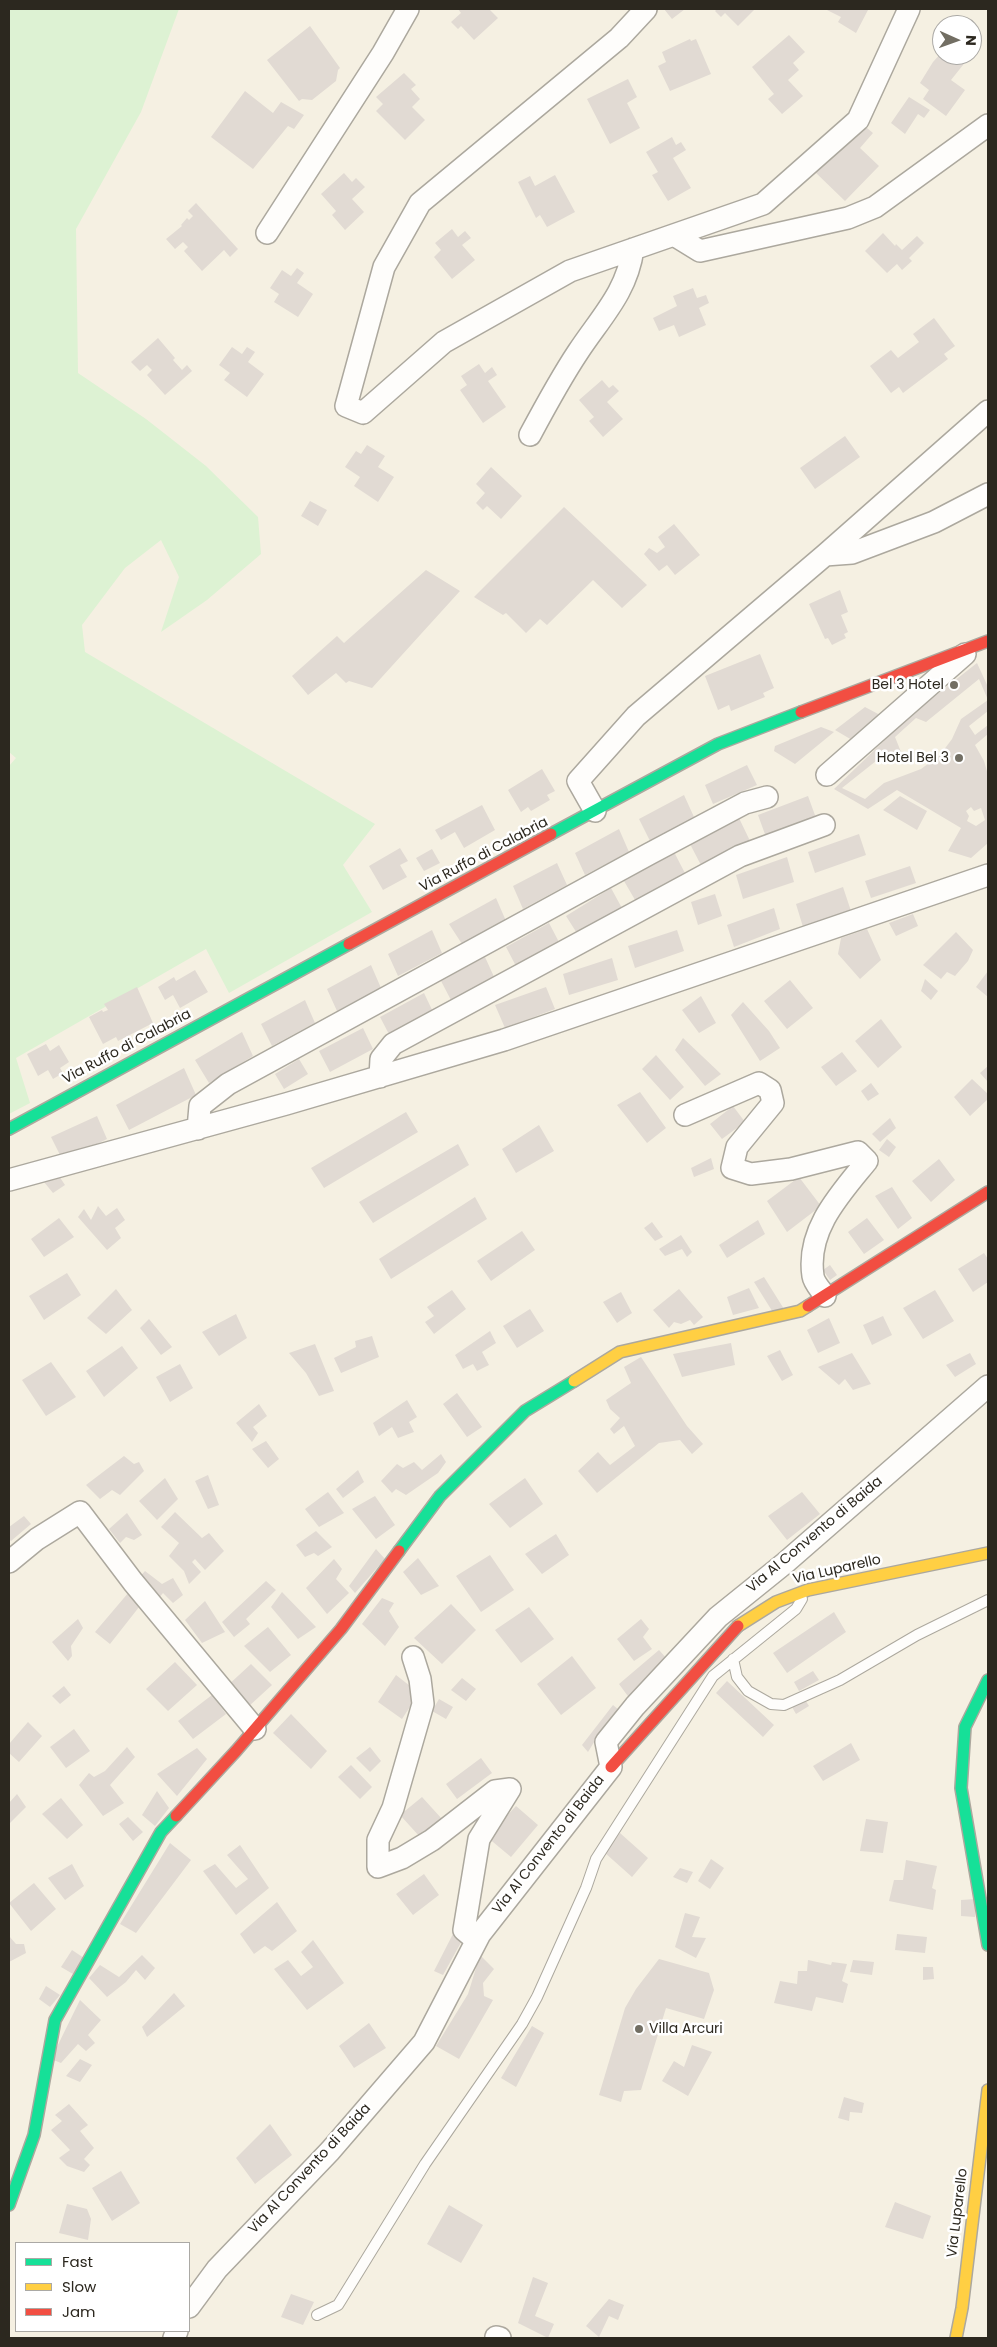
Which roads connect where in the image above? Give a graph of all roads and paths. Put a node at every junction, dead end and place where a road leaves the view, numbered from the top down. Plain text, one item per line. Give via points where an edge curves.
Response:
1 (408, 9) edge
2 (646, 9) edge
3 (909, 9) edge
4 (988, 125) edge
5 (267, 233) dead end
6 (674, 235) junction
7 (633, 249) junction
8 (988, 411) edge
9 (530, 435) dead end
10 (988, 494) edge
11 (825, 555) junction
12 (981, 644) edge
13 (827, 775) dead end
14 (767, 797) dead end
15 (595, 811) junction
16 (824, 825) dead end
17 (988, 875) edge
18 (380, 1077) junction
19 (685, 1115) dead end
20 (9, 1129) edge
21 (198, 1129) junction
22 (9, 1180) edge
23 (988, 1192) edge
24 (825, 1296) junction
25 (988, 1386) edge
26 (988, 1553) edge
27 (9, 1562) edge
28 (808, 1590) junction
29 (988, 1600) edge
30 (413, 1657) dead end
31 (733, 1659) junction
32 (988, 1680) edge
33 (255, 1729) junction
34 (611, 1767) junction
35 (476, 1940) junction
36 (988, 1945) edge
37 (988, 2090) edge
38 (9, 2205) edge
39 (190, 2306) edge
40 (317, 2316) dead end
41 (956, 2338) edge

1 - 5 street via 384,54
2 - 7 street via 619,38 420,203 384,267 346,406 363,413 444,342 570,271
3 - 6 street via 858,120 762,204
4 - 6 street via 875,208 848,218 700,251
6 - 7 street
7 - 9 street via 623,286 577,353
8 - 11 street
10 - 11 street via 934,522 852,554
11 - 15 street via 629,723 578,781
12 - 13 street
12 - 15 street, Via Ruffo di Calabria via 718,744
14 - 21 street via 745,803 649,854 228,1084 200,1106
15 - 20 street, Via Ruffo di Calabria
16 - 18 street via 740,856 393,1044 381,1059
17 - 18 street via 504,1040
18 - 21 street
19 - 24 street via 759,1083 770,1090 773,1103 738,1147 732,1168 752,1174 791,1169 858,1152 867,1161 828,1211 813,1242 813,1278
21 - 22 street
23 - 24 street
24 - 33 street via 800,1311 620,1352 525,1411 440,1496 341,1629
25 - 34 street, Via Al Convento di Baida via 786,1563 718,1617 606,1742
26 - 28 street, Via Luparello
27 - 33 street via 37,1539 80,1512 133,1582
28 - 31 lane via 796,1609
28 - 34 street, Via Luparello via 776,1602 740,1625
29 - 31 lane via 917,1635 840,1680 784,1705 771,1704 748,1691 736,1677
30 - 35 street via 423,1704 393,1808 378,1840 378,1867 402,1858 432,1840 495,1791 510,1789 479,1839 464,1930
31 - 40 lane via 713,1676 608,1838 522,2024 425,2164 338,2305
32 - 36 street via 965,1727 961,1788
33 - 38 street via 161,1832 55,2020 34,2135
34 - 35 street, Via Al Convento di Baida
35 - 39 street, Via Al Convento di Baida via 424,2042 330,2151 217,2269
37 - 41 street, Via Luparello

